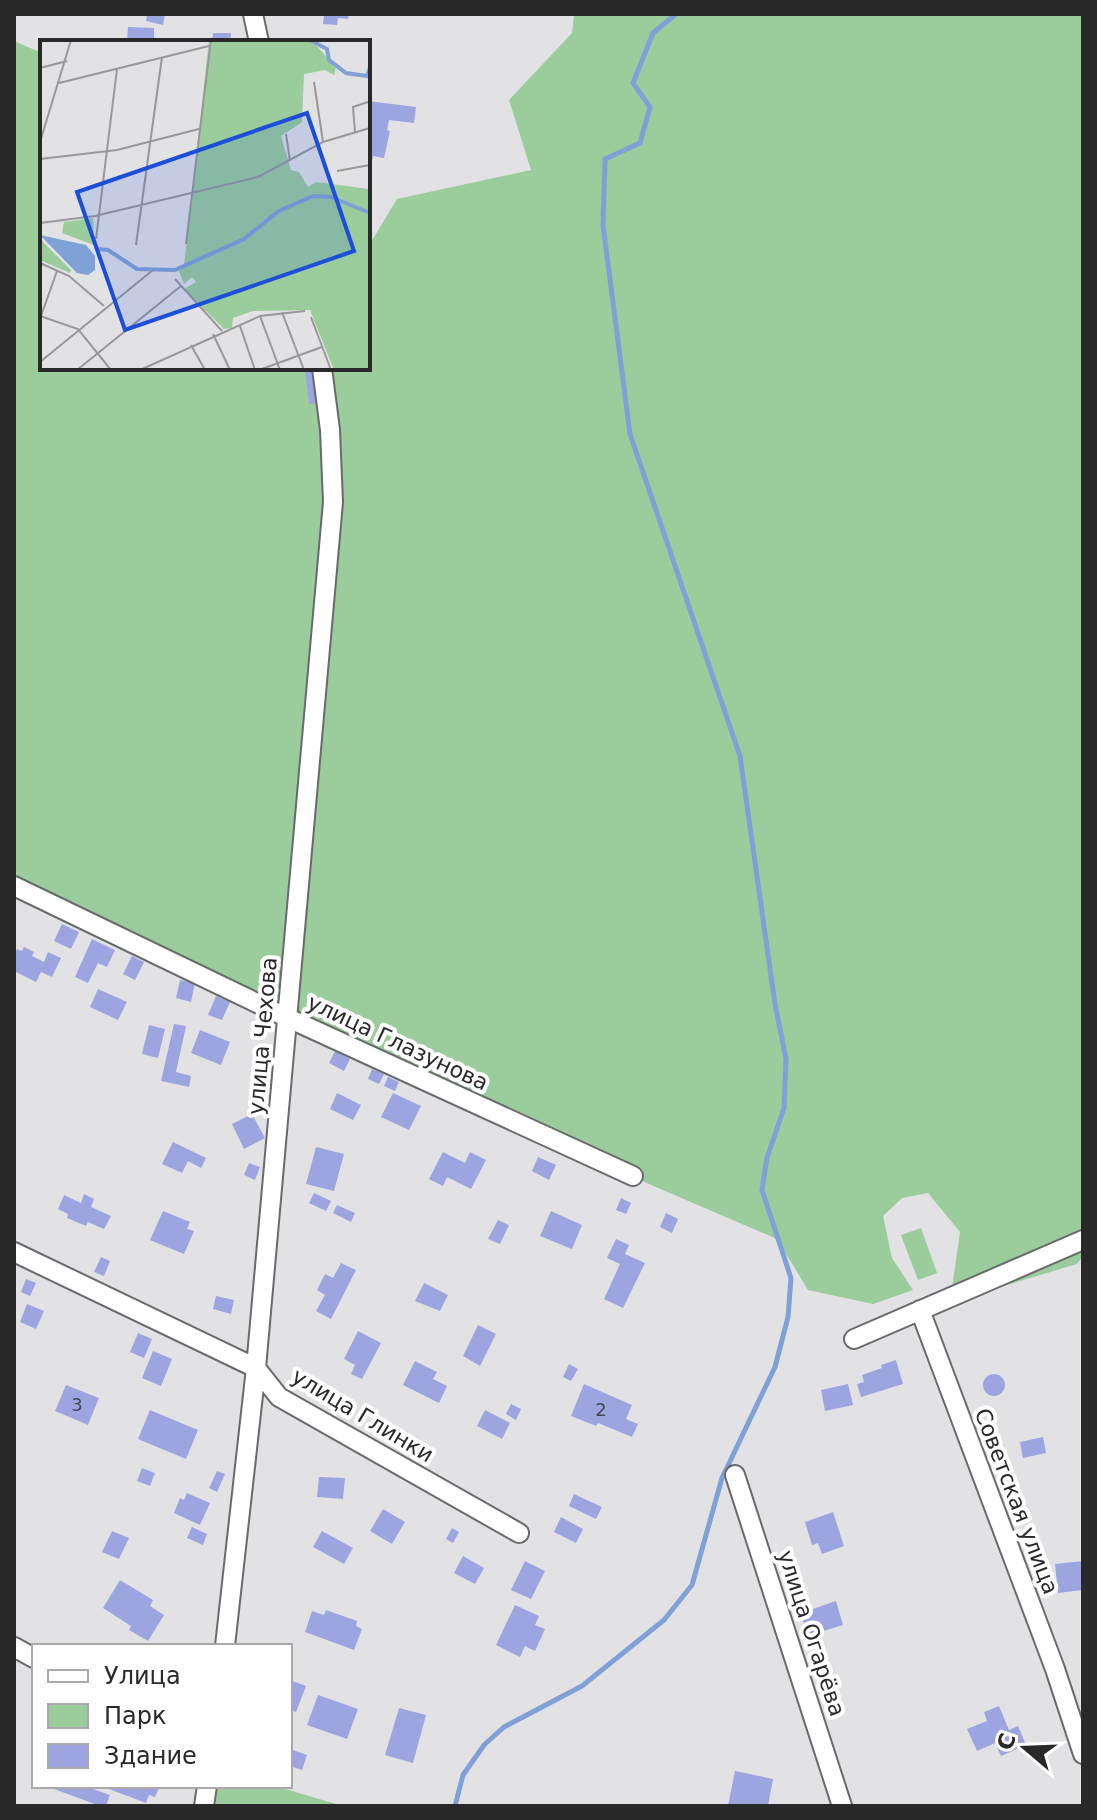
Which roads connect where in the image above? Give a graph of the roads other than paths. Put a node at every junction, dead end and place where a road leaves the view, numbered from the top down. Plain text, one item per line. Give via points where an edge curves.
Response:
1 (253, 14) edge
2 (259, 40) edge
3 (322, 370) edge
4 (14, 886) edge
5 (288, 1018) junction
6 (633, 1176) dead end
7 (1083, 1240) edge
8 (14, 1252) edge
9 (920, 1310) junction
10 (854, 1339) dead end
11 (256, 1368) junction
12 (735, 1475) dead end
13 (519, 1533) dead end
14 (225, 1644) edge
15 (14, 1647) edge
16 (32, 1657) edge
17 (1083, 1754) edge
18 (842, 1806) edge

1 - 2 street
3 - 5 street, улица Чехова via 333,502
4 - 5 street, улица Глазунова
5 - 6 street, улица Глазунова
5 - 11 street, улица Чехова
7 - 9 street
8 - 11 street, улица Глинки
9 - 10 street
9 - 17 street, Советская улица
11 - 13 street, улица Глинки via 279,1397
11 - 14 street, улица Чехова
12 - 18 street, улица Огарёва
15 - 16 street

